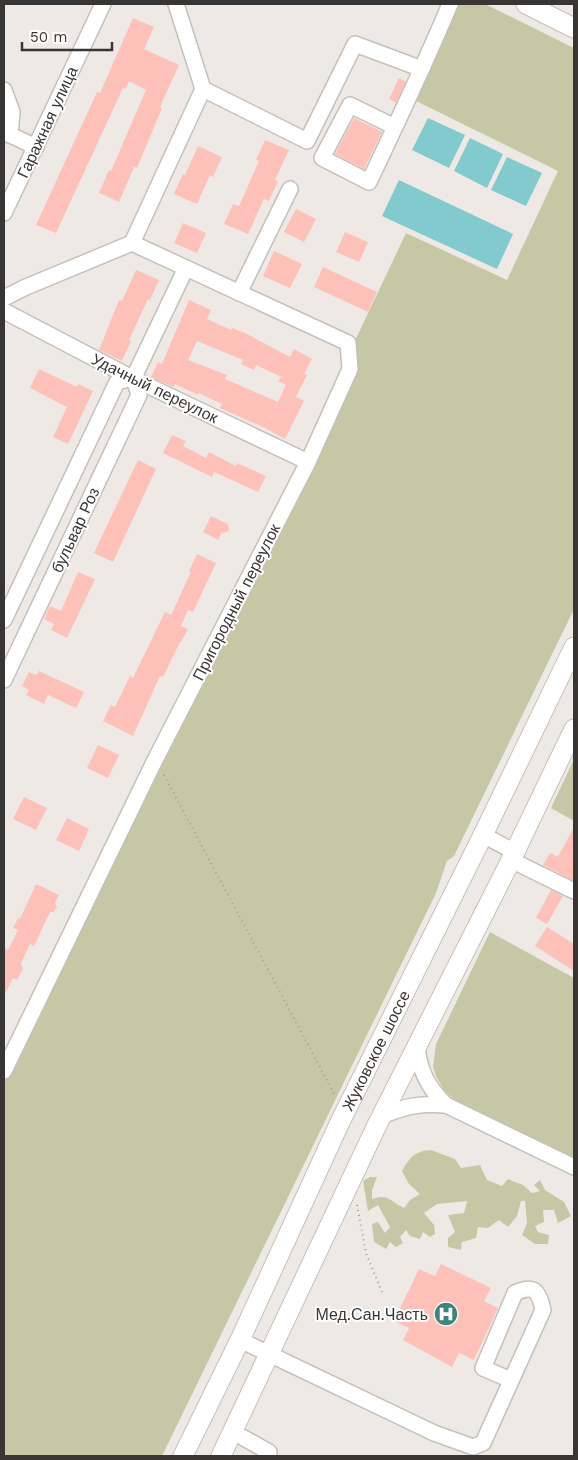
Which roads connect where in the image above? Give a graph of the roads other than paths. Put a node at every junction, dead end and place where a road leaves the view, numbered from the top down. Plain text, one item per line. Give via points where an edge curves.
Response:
1 (103, 4) edge
2 (176, 4) edge
3 (450, 4) edge
4 (526, 4) edge
5 (574, 28) edge
6 (422, 69) junction
7 (204, 89) junction
8 (4, 90) edge
9 (395, 127) junction
10 (7, 133) edge
11 (36, 147) junction
12 (290, 189) dead end
13 (4, 213) edge
14 (132, 243) junction
15 (186, 268) junction
16 (239, 293) junction
17 (4, 298) edge
18 (4, 311) edge
19 (133, 379) junction
20 (308, 462) junction
21 (4, 620) edge
22 (574, 647) edge
23 (4, 680) edge
24 (574, 729) edge
25 (483, 835) junction
26 (513, 856) junction
27 (574, 891) edge
28 (417, 1046) junction
29 (4, 1071) edge
30 (446, 1105) junction
31 (382, 1116) junction
32 (574, 1167) edge
33 (240, 1340) junction
34 (271, 1354) junction
35 (511, 1380) junction
36 (233, 1432) junction
37 (183, 1456) edge
38 (221, 1456) edge
39 (267, 1456) edge

1 - 11 street, Гаражная улица
2 - 7 street
3 - 6 street
4 - 5 main road
6 - 7 street via 355,44 307,141
6 - 9 street
7 - 14 street
8 - 10 street via 12,112
9 - 9 street via 350,105 322,158 369,182
10 - 11 street
11 - 13 street, Гаражная улица
12 - 16 street
14 - 15 street, Пригородный переулок
14 - 17 street
15 - 16 street, Пригородный переулок
15 - 19 street
16 - 20 street, Пригородный переулок via 348,343 350,369
18 - 19 street, Удачный переулок
19 - 20 street, Удачный переулок
19 - 21 street via 117,382
19 - 23 street, бульвар Роз via 139,395
20 - 29 street, Пригородный переулок via 156,760
22 - 25 main road, Жуковское шоссе
24 - 26 main road
25 - 26 street
25 - 33 main road, Жуковское шоссе via 340,1122
26 - 27 street
26 - 28 main road
28 - 30 street via 423,1075 434,1094
28 - 31 main road
30 - 31 street via 416,1104
30 - 32 street
31 - 34 main road
33 - 34 street
33 - 37 main road, Жуковское шоссе
34 - 35 street via 434,1432 473,1447 483,1442
34 - 36 main road
35 - 35 street via 543,1310 538,1294 527,1288 515,1293 483,1368
36 - 38 main road
36 - 39 street via 269,1452

